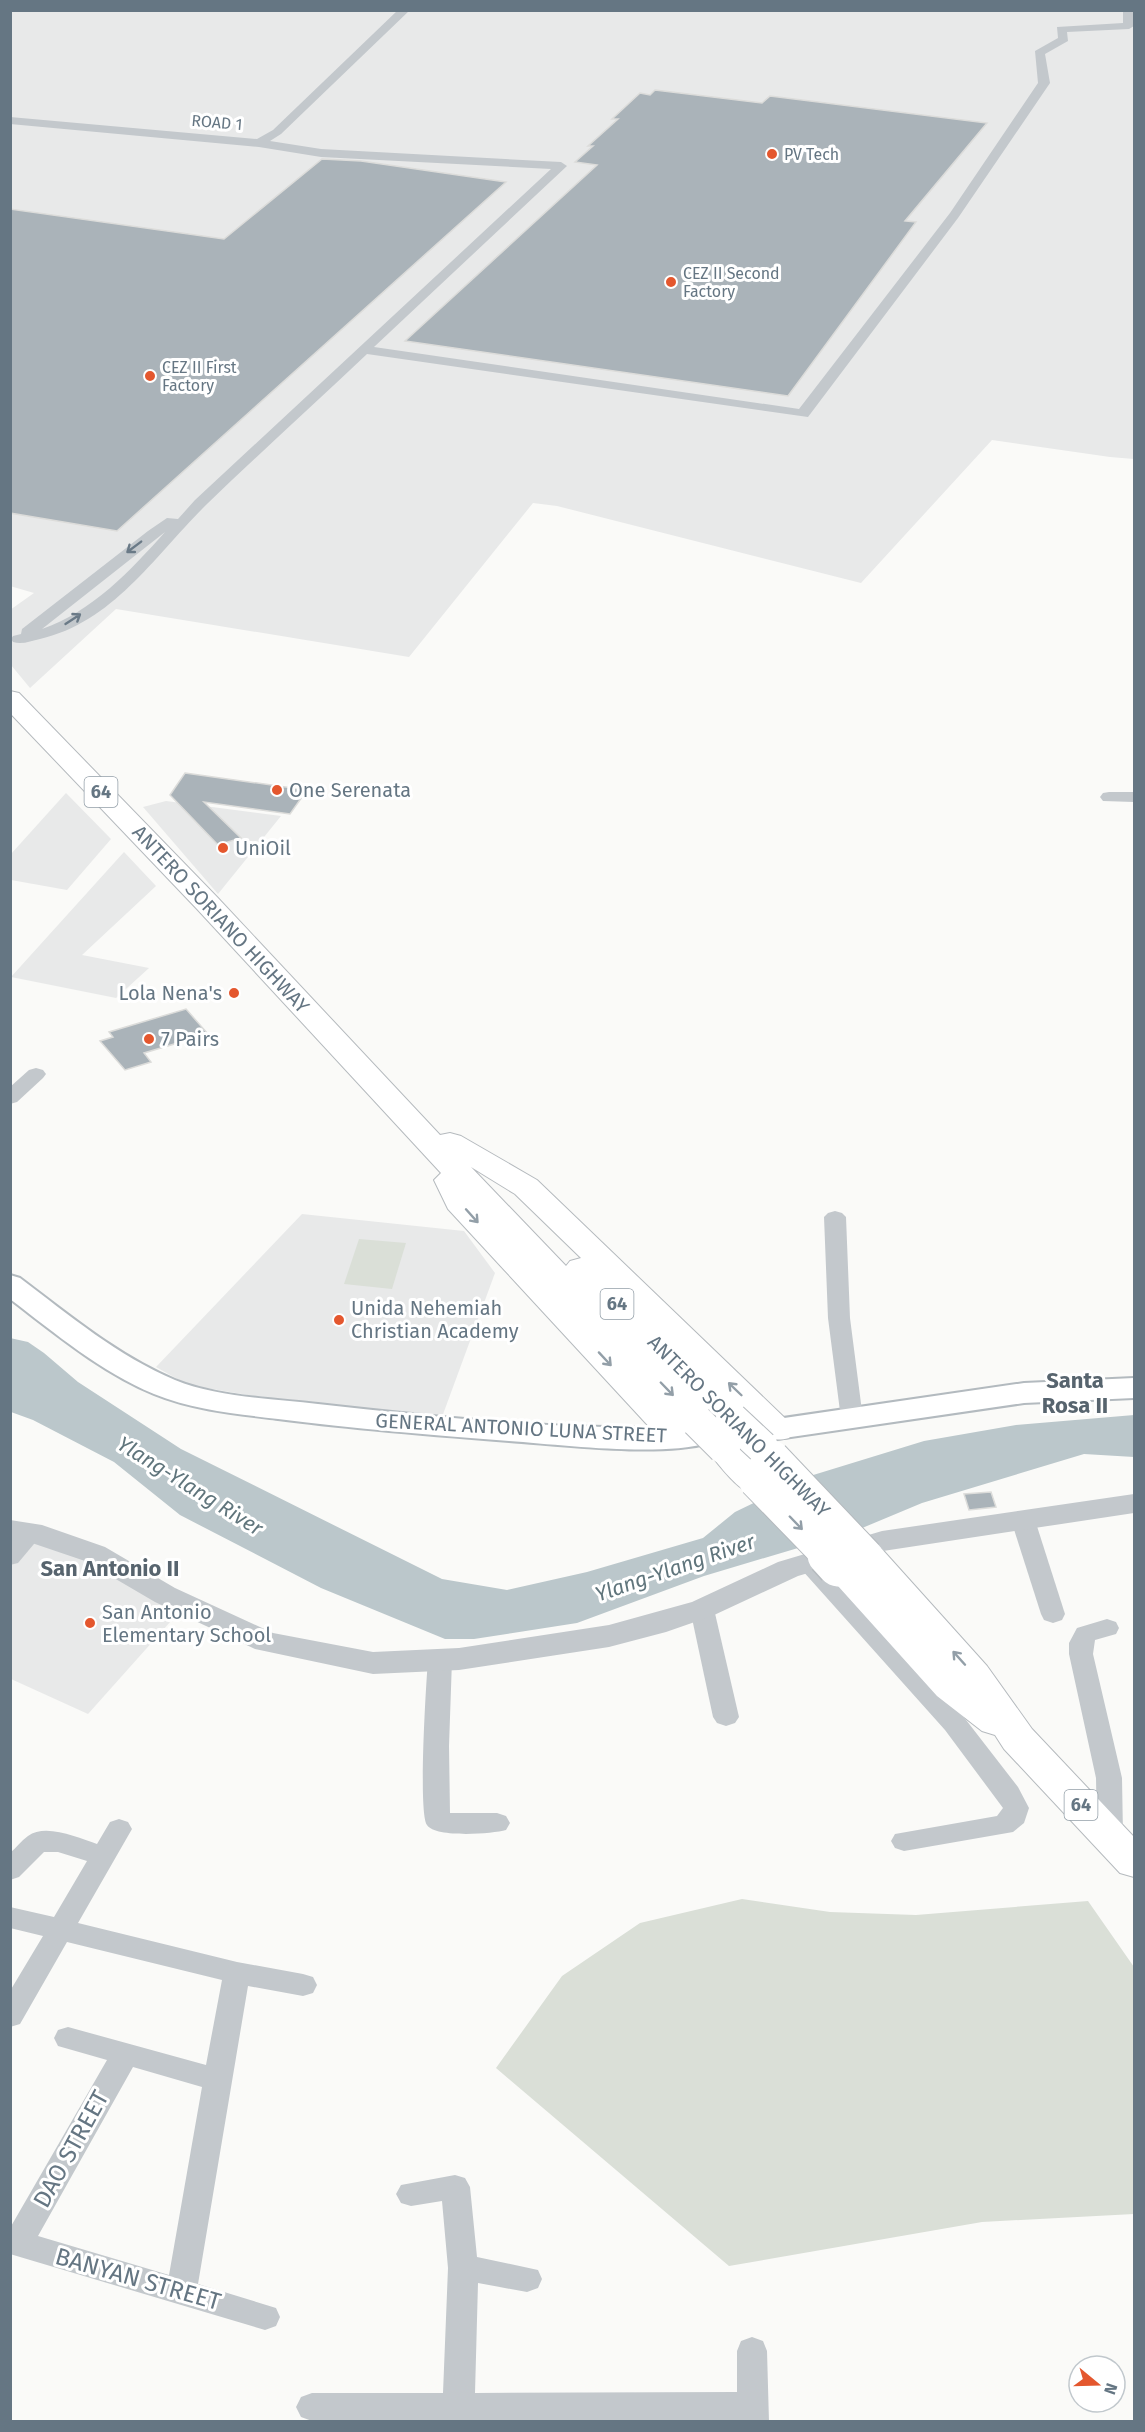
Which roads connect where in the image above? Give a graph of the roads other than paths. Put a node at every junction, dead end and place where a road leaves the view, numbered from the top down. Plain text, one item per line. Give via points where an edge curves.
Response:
1 (405, 10) edge
2 (1128, 10) edge
3 (10, 120) edge
4 (259, 143) junction
5 (364, 350) junction
6 (200, 503) junction
7 (15, 643) edge
8 (10, 698) edge
9 (1109, 797) dead end
10 (1134, 797) edge
11 (36, 1074) dead end
12 (10, 1098) edge
13 (443, 1144) junction
14 (836, 1217) dead end
15 (10, 1284) edge
16 (1134, 1388) edge
17 (852, 1419) junction
18 (688, 1429) junction
19 (728, 1434) junction
20 (767, 1454) junction
21 (1134, 1504) edge
22 (1023, 1520) junction
23 (21, 1531) edge
24 (10, 1557) edge
25 (838, 1562) junction
26 (702, 1609) junction
27 (1053, 1614) dead end
28 (1107, 1628) dead end
29 (440, 1660) junction
30 (726, 1717) dead end
31 (497, 1823) dead end
32 (119, 1829) dead end
33 (904, 1841) dead end
34 (1122, 1848) edge
35 (104, 1856) junction
36 (10, 1870) edge
37 (10, 1917) edge
38 (62, 1931) junction
39 (237, 1973) junction
40 (303, 1985) dead end
41 (10, 2016) edge
42 (68, 2038) dead end
43 (125, 2055) junction
44 (216, 2079) junction
45 (411, 2194) dead end
46 (14, 2242) edge
47 (463, 2268) junction
48 (527, 2279) dead end
49 (181, 2292) junction
50 (265, 2317) dead end
51 (753, 2351) dead end
52 (312, 2407) dead end
53 (369, 2413) edge
54 (458, 2413) edge
55 (614, 2414) edge
56 (752, 2414) edge

1 - 4 street, ROAD 1 via 277,132
2 - 5 street via 1129,26 1061,29 1064,39 1039,53 1044,83 954,215 803,414
3 - 4 street, ROAD 1
4 - 5 street via 321,153 561,166
5 - 6 street
6 -> 7 street via 103,570
7 -> 6 street via 59,628 97,604
8 - 13 main road, ANTERO SORIANO HIGHWAY / 64 via 207,903 355,1065
9 - 10 street
11 - 12 street
13 -> 18 main road, ANTERO SORIANO HIGHWAY / 64
13 - 19 main road, ANTERO SORIANO HIGHWAY / 64
20 -> 13 main road via 526,1187
14 - 17 street via 839,1344
15 - 18 main road, GENERAL ANTONIO LUNA STREET via 121,1364 166,1389 190,1396 354,1418 571,1435
16 - 17 main road, GENERAL ANTONIO LUNA STREET via 1024,1393
17 - 20 main road, GENERAL ANTONIO LUNA STREET
18 - 19 main road, ANTERO SORIANO HIGHWAY / 64, bridge
18 - 20 main road, GENERAL ANTONIO LUNA STREET
19 - 20 main road, ANTERO SORIANO HIGHWAY / 64
20 - 25 main road, ANTERO SORIANO HIGHWAY / 64, bridge
21 - 22 street
22 - 25 street via 882,1541
22 - 27 street
23 - 24 street
23 - 29 street via 95,1554 165,1595 266,1642 373,1663
25 - 26 street via 789,1569
25 - 33 street via 1016,1808 1015,1816 1004,1825
25 - 34 main road, ANTERO SORIANO HIGHWAY / 64 via 974,1675 1018,1739
26 - 29 street via 609,1636
26 - 30 street
28 - 34 street via 1086,1634 1081,1654
29 - 31 street via 437,1820
32 - 35 street
35 - 36 street via 58,1842 38,1842
35 - 38 street
37 - 38 street
38 - 39 street
38 - 41 street
39 - 40 street
39 - 44 street
42 - 43 street
43 - 44 street
43 - 46 street, DAO STREET
44 - 49 street
45 - 47 street via 455,2187
46 - 49 street, BANYAN STREET
47 - 48 street
47 - 54 street
49 - 50 street, BANYAN STREET
51 - 56 street
52 - 53 street
53 - 54 street
54 - 55 street
55 - 56 street

